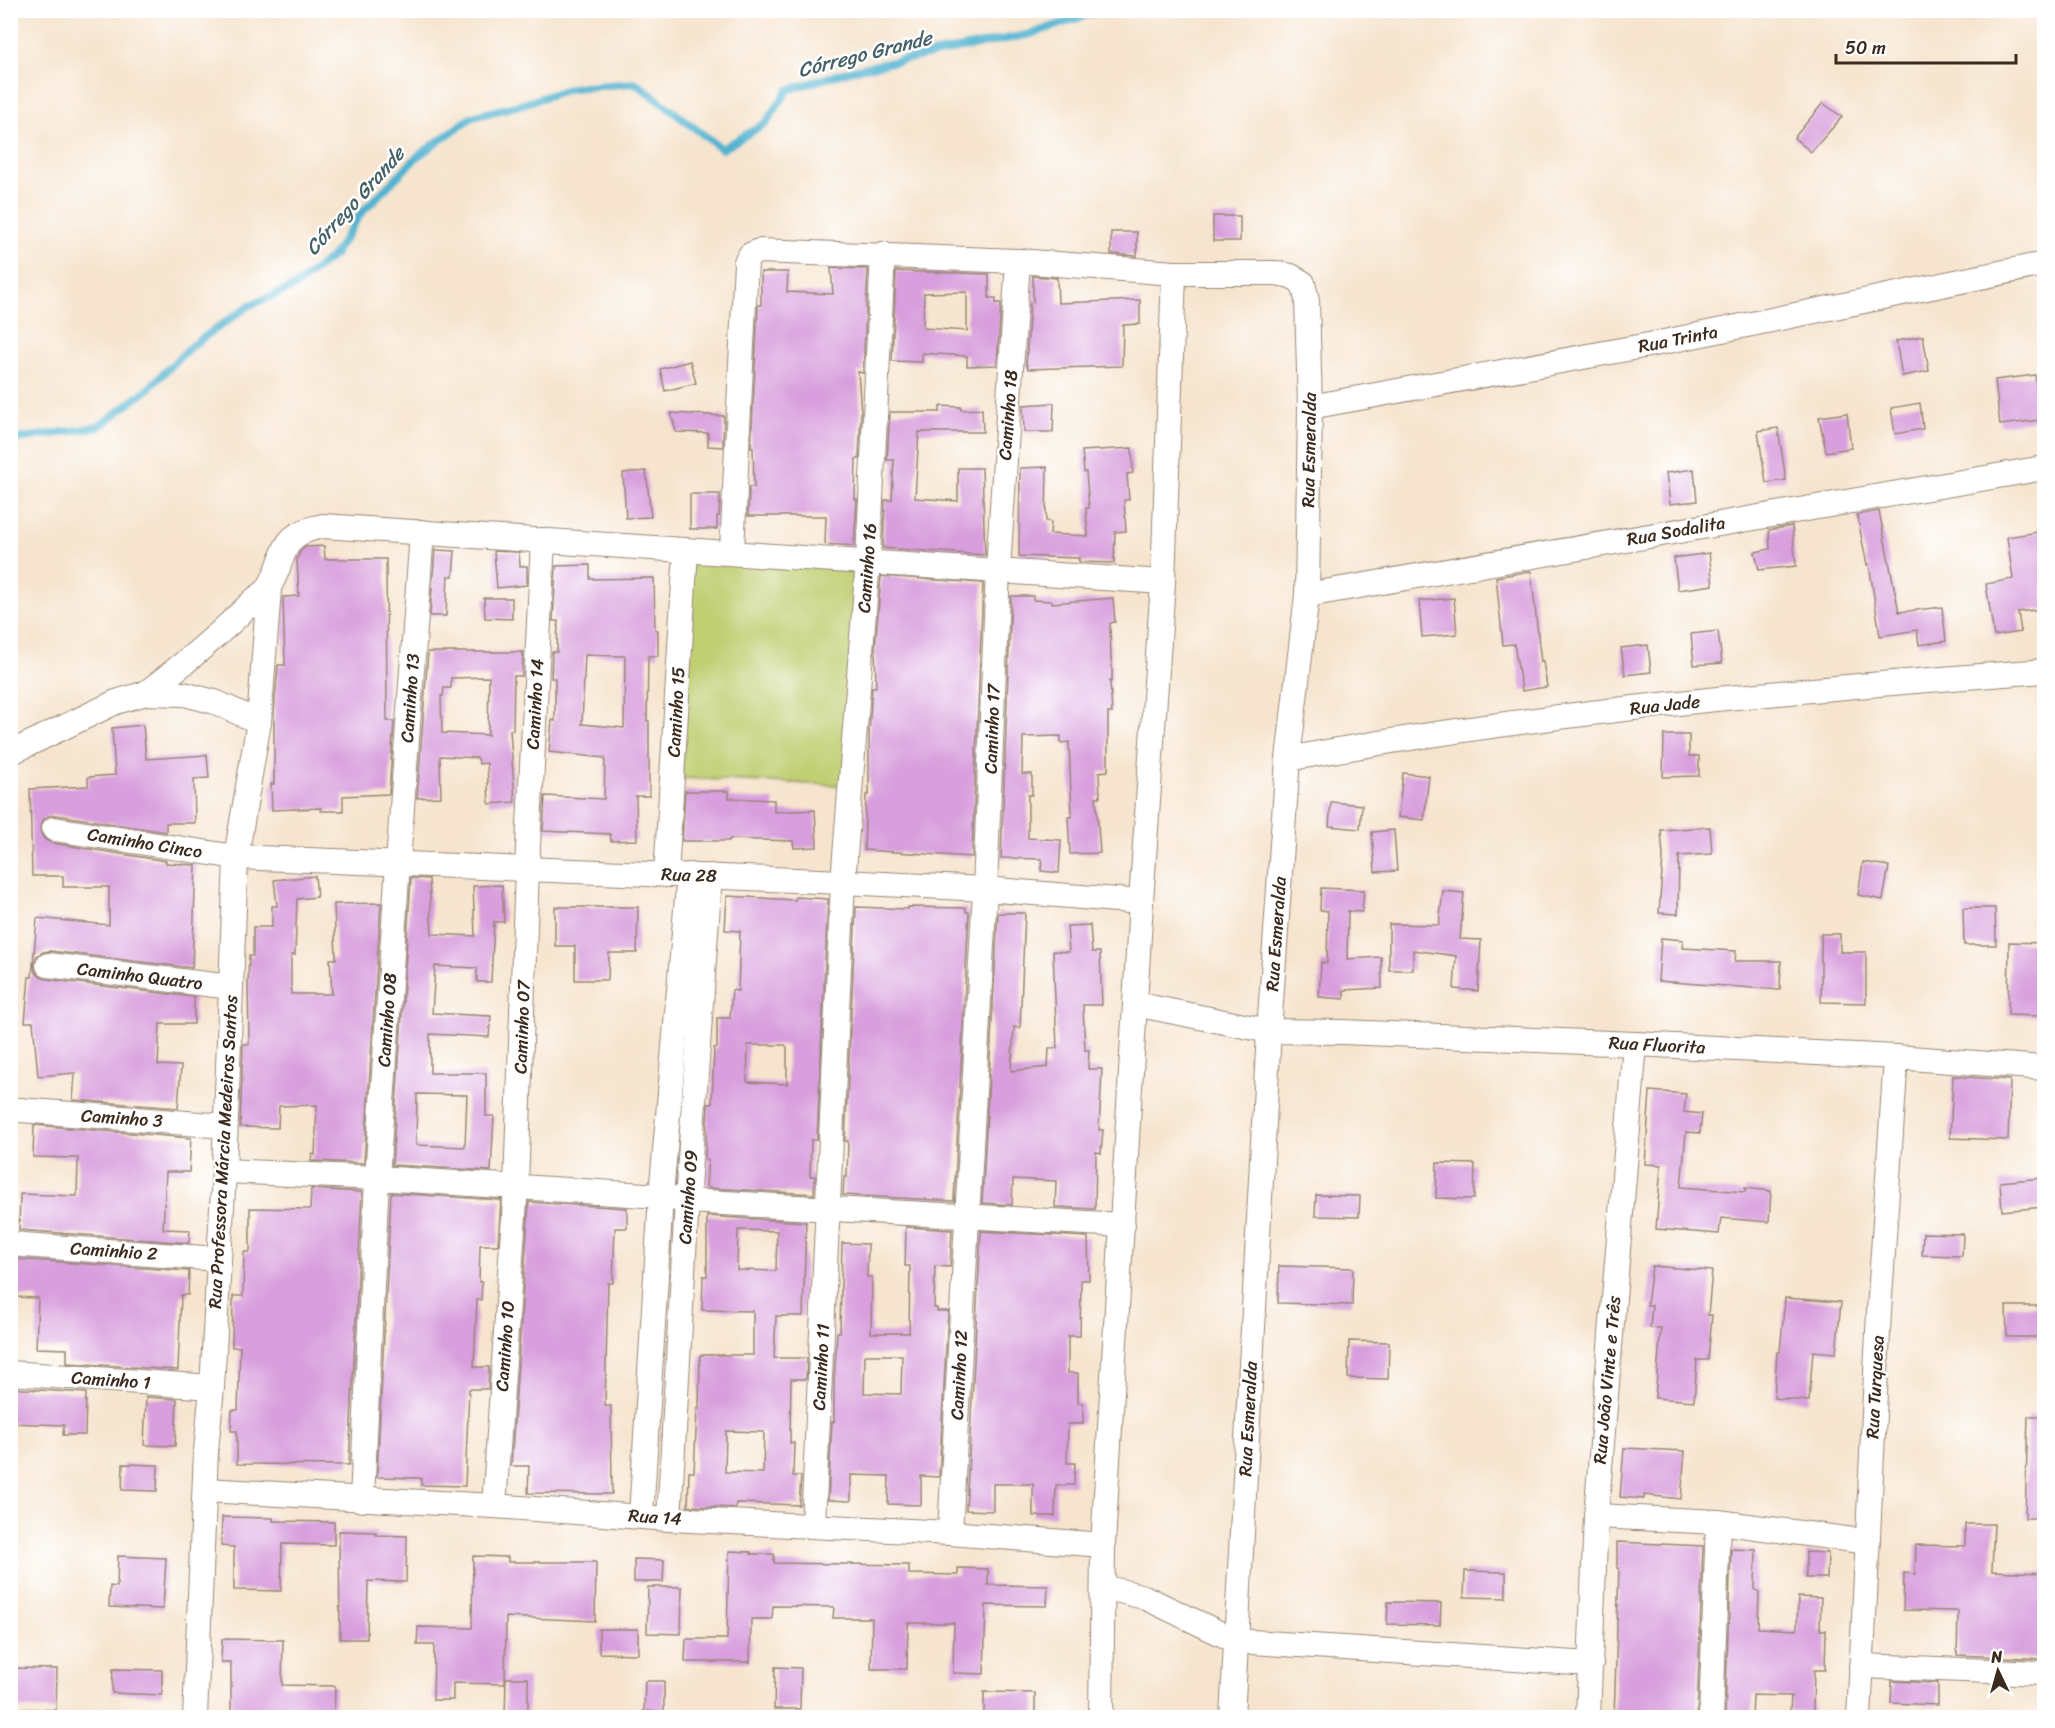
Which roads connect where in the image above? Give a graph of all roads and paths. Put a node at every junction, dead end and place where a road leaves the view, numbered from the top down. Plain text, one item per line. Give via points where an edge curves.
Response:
1 (883, 254) junction
2 (1018, 261) junction
3 (2044, 264) edge
4 (1174, 273) junction
5 (1310, 407) junction
6 (2044, 468) edge
7 (422, 532) junction
8 (543, 540) junction
9 (686, 550) junction
10 (732, 551) junction
11 (868, 560) junction
12 (998, 569) junction
13 (1163, 582) junction
14 (268, 589) junction
15 (1307, 595) junction
16 (2044, 671) edge
17 (146, 693) junction
18 (259, 722) junction
19 (10, 753) edge
20 (1288, 759) junction
21 (54, 829) dead end
22 (236, 857) junction
23 (398, 863) junction
24 (527, 868) junction
25 (689, 875) junction
26 (843, 882) junction
27 (985, 889) junction
28 (1141, 902) junction
29 (48, 965) dead end
30 (231, 987) junction
31 (1135, 1004) junction
32 (1269, 1031) junction
33 (1635, 1044) junction
34 (1896, 1057) junction
35 (2044, 1068) edge
36 (20, 1110) dead end
37 (225, 1126) junction
38 (224, 1171) junction
39 (377, 1178) junction
40 (516, 1186) junction
41 (661, 1196) junction
42 (687, 1200) junction
43 (829, 1208) junction
44 (968, 1217) junction
45 (1122, 1225) junction
46 (10, 1244) edge
47 (218, 1259) junction
48 (10, 1373) edge
49 (212, 1387) junction
50 (206, 1490) junction
51 (362, 1500) junction
52 (495, 1506) junction
53 (641, 1515) junction
54 (1596, 1516) junction
55 (669, 1519) junction
56 (1718, 1522) junction
57 (813, 1525) junction
58 (950, 1533) junction
59 (1869, 1542) junction
60 (1103, 1545) junction
61 (1104, 1587) junction
62 (1236, 1641) junction
63 (1591, 1664) junction
64 (1861, 1666) junction
65 (2044, 1672) edge
66 (195, 1718) edge
67 (1101, 1718) edge
68 (1232, 1718) edge
69 (1588, 1718) edge
70 (1711, 1718) edge
71 (1859, 1718) edge

1 - 2 street
1 - 10 street via 759,251 746,262
1 - 11 street, Caminho 16
2 - 4 street
2 - 12 street, Caminho 18
3 - 5 street, Rua Trinta via 1654,344
4 - 5 street, Rua Esmeralda via 1276,273 1303,283 1307,300
4 - 13 street
5 - 15 street, Rua Esmeralda
6 - 15 street, Rua Sodalita
7 - 8 street
7 - 14 street via 323,526 309,529 296,534 285,547
7 - 23 street, Caminho 13
8 - 9 street
8 - 24 street, Caminho 14
9 - 10 street
9 - 25 street, Caminho 15
10 - 11 street
11 - 12 street
11 - 26 street, Caminho 16
12 - 13 street
12 - 27 street, Caminho 17
13 - 28 street
14 - 17 street via 197,654
14 - 18 street, Rua Professora Márcia Medeiros Santos
15 - 20 street, Rua Esmeralda
16 - 20 street, Rua Jade via 1551,717 1392,739
17 - 18 street via 205,699
17 - 19 street via 116,702
18 - 22 street, Rua Professora Márcia Medeiros Santos
20 - 32 street, Rua Esmeralda
21 - 22 street, Caminho Cinco
22 - 23 street, Rua 28
22 - 30 street, Rua Professora Márcia Medeiros Santos
23 - 24 street, Rua 28
23 - 39 street, Caminho 08
24 - 25 street, Rua 28
24 - 40 street, Caminho 07
25 - 26 street, Rua 28
25 - 41 street, Caminho 09
25 - 42 street, Caminho 09
26 - 27 street, Rua 28
26 - 43 street, Caminho 16
27 - 28 street, Rua 28
27 - 44 street, Caminho 17
28 - 31 street
29 - 30 street, Caminho Quatro
30 - 37 street, Rua Professora Márcia Medeiros Santos
31 - 32 street, Rua Fluorita
31 - 45 street
32 - 33 street, Rua Fluorita
32 - 62 street, Rua Esmeralda
33 - 34 street, Rua Fluorita
33 - 54 street, Rua João Vinte e Três
34 - 35 street, Rua Fluorita
34 - 59 street, Rua Turquesa
36 - 37 street, Caminho 3
37 - 38 street, Rua Professora Márcia Medeiros Santos
38 - 39 street
38 - 47 street, Rua Professora Márcia Medeiros Santos
39 - 40 street
39 - 51 street
40 - 41 street
40 - 52 street, Caminho 10
41 - 42 street
41 - 53 street, Caminho 09
42 - 43 street
42 - 55 street, Caminho 09
43 - 44 street
43 - 57 street, Caminho 11
44 - 45 street
44 - 58 street, Caminho 12
45 - 60 street
46 - 47 street, Caminhio 2
47 - 49 street, Rua Professora Márcia Medeiros Santos
48 - 49 street, Caminho 1
49 - 50 street, Rua Professora Márcia Medeiros Santos
50 - 51 street, Rua 14
50 - 66 street, Rua Professora Márcia Medeiros Santos
51 - 52 street, Rua 14
52 - 53 street, Rua 14
53 - 55 street, Rua 14
54 - 56 street
54 - 63 street, Rua João Vinte e Três
55 - 57 street, Rua 14
56 - 59 street
56 - 70 street
57 - 58 street, Rua 14
58 - 60 street, Rua 14
59 - 64 street, Rua Turquesa
60 - 61 street
61 - 62 street via 1144,1597
61 - 67 street
62 - 63 street
62 - 68 street, Rua Esmeralda
63 - 69 street, Rua João Vinte e Três
64 - 65 street
64 - 71 street, Rua Turquesa

